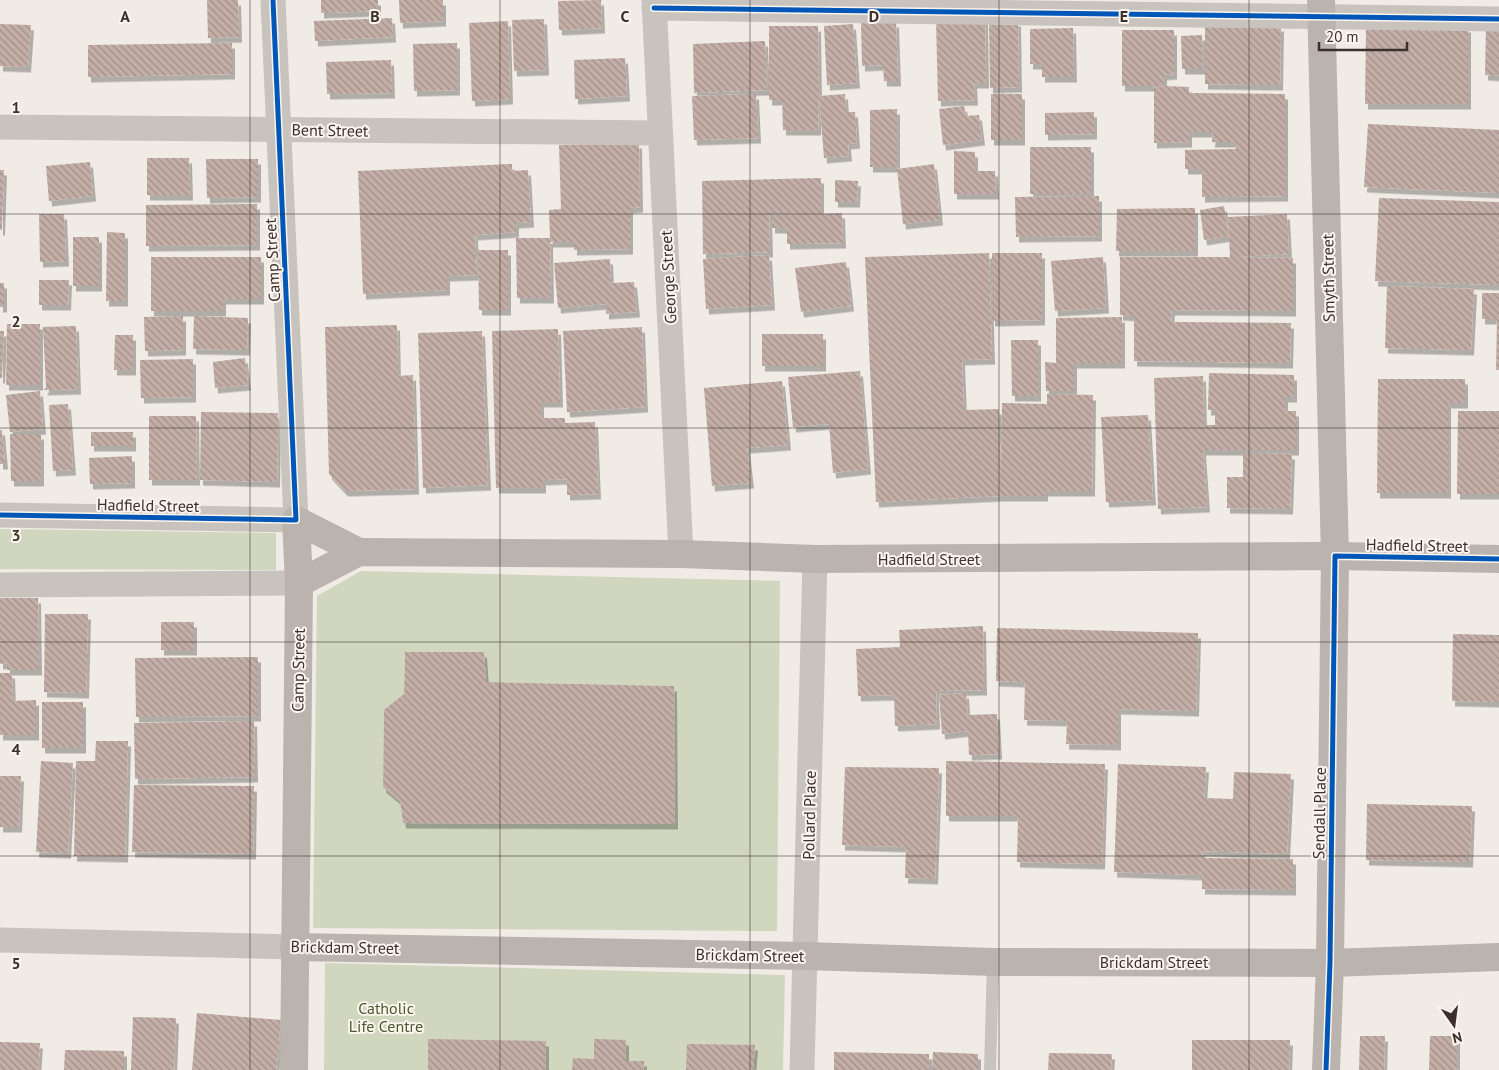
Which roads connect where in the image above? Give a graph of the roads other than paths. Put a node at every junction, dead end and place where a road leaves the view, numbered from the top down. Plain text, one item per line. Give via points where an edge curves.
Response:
1 (273, 0) edge
2 (654, 4) edge
3 (1322, 8) edge
4 (1499, 19) edge
5 (0, 126) edge
6 (278, 129) junction
7 (660, 133) junction
8 (0, 515) edge
9 (296, 520) junction
10 (358, 552) junction
11 (681, 554) junction
12 (1335, 556) junction
13 (815, 559) junction
14 (1499, 559) edge
15 (299, 582) junction
16 (0, 585) edge
17 (0, 940) edge
18 (294, 947) junction
19 (805, 956) junction
20 (1499, 957) edge
21 (993, 962) junction
22 (1330, 963) junction
23 (294, 1070) edge
24 (802, 1070) edge
25 (990, 1070) edge
26 (1326, 1070) edge

1 - 6 street, Camp Street
2 - 3 street
2 - 7 street, George Street
3 - 4 street
3 - 12 main road, Smyth Street
5 - 6 street, Bent Street
6 - 7 street, Bent Street
6 - 9 street, Camp Street
7 - 11 street, George Street
8 - 9 street, Hadfield Street
9 - 10 main road, Hadfield Street
9 - 15 main road, Camp Street
10 - 11 main road, Hadfield Street
10 - 15 main road, Hadfield Street
11 - 13 main road, Hadfield Street
12 - 13 main road, Hadfield Street
12 - 14 main road, Hadfield Street
12 - 22 main road, Sendall Place
13 - 19 street, Pollard Place
15 - 16 street, Hadfield Street
15 - 18 main road, Camp Street
17 - 18 street, Brickdam Street
18 - 19 main road, Brickdam Street
18 - 23 main road, Camp Street
19 - 21 main road, Brickdam Street
19 - 24 street, Pollard Place
20 - 22 main road, Brickdam Street
21 - 22 main road, Brickdam Street
21 - 25 lane
22 - 26 main road, Sendall Place

